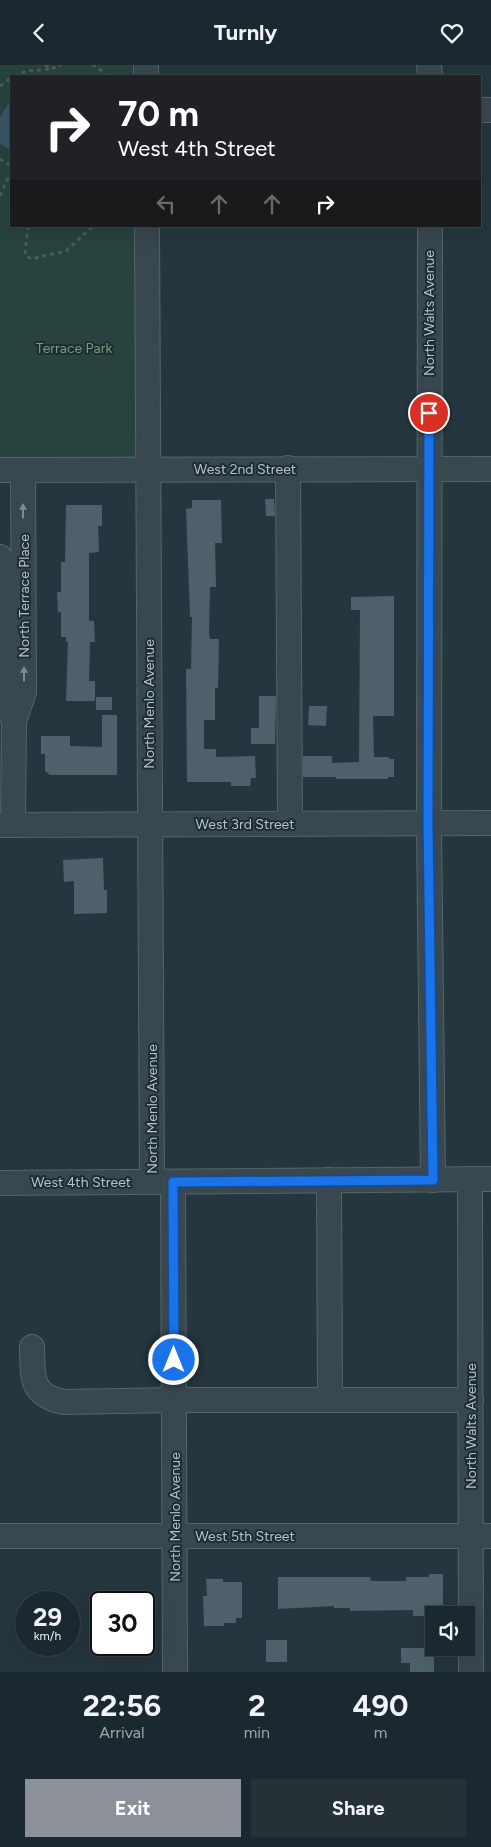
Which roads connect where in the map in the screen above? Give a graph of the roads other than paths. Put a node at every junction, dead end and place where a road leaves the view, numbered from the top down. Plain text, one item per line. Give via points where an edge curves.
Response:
1 (147, 227) edge
2 (430, 227) edge
3 (23, 469) junction
4 (148, 469) junction
5 (288, 469) junction
6 (429, 469) junction
7 (491, 469) edge
8 (0, 470) edge
9 (0, 557) edge
10 (14, 721) junction
11 (428, 823) junction
12 (491, 823) edge
13 (290, 824) junction
14 (7, 825) edge
15 (149, 825) junction
16 (480, 1179) edge
17 (433, 1180) junction
18 (330, 1181) junction
19 (163, 1182) junction
20 (0, 1183) edge
21 (32, 1347) dead end
22 (330, 1399) junction
23 (175, 1400) junction
24 (471, 1400) junction
25 (174, 1535) junction
26 (0, 1536) edge
27 (481, 1536) edge
28 (175, 1672) edge
29 (471, 1672) edge

1 - 4 street, North Menlo Avenue
2 - 6 street, North Walts Avenue
3 - 4 street, West 2nd Street
3 - 8 street, West 2nd Street
10 -> 3 street, North Terrace Place via 24,692
4 - 5 street, West 2nd Street
4 - 15 street, North Menlo Avenue
5 - 6 street, West 2nd Street
5 - 13 street
6 - 7 street, West 2nd Street
6 - 11 street, North Walts Avenue
9 - 10 street, North Terrace Place via 1,692
10 - 14 street, North Terrace Place
11 - 12 street, West 3rd Street
11 - 13 street, West 3rd Street
11 - 17 street, North Walts Avenue
13 - 15 street, West 3rd Street
14 - 15 street, West 3rd Street
15 - 19 street, North Menlo Avenue
16 - 17 street, West 4th Street
16 - 24 street, North Walts Avenue
17 - 18 street, West 4th Street
18 - 19 street, West 4th Street
18 - 22 street
19 - 20 street, West 4th Street
19 - 23 street, North Menlo Avenue
21 - 23 street via 36,1385 42,1394 53,1400
22 - 23 street
22 - 24 street
23 - 25 street, North Menlo Avenue
24 - 27 street, North Walts Avenue
25 - 26 street, West 5th Street
25 - 27 street, West 5th Street
25 - 28 street, North Menlo Avenue
27 - 29 street, North Walts Avenue

